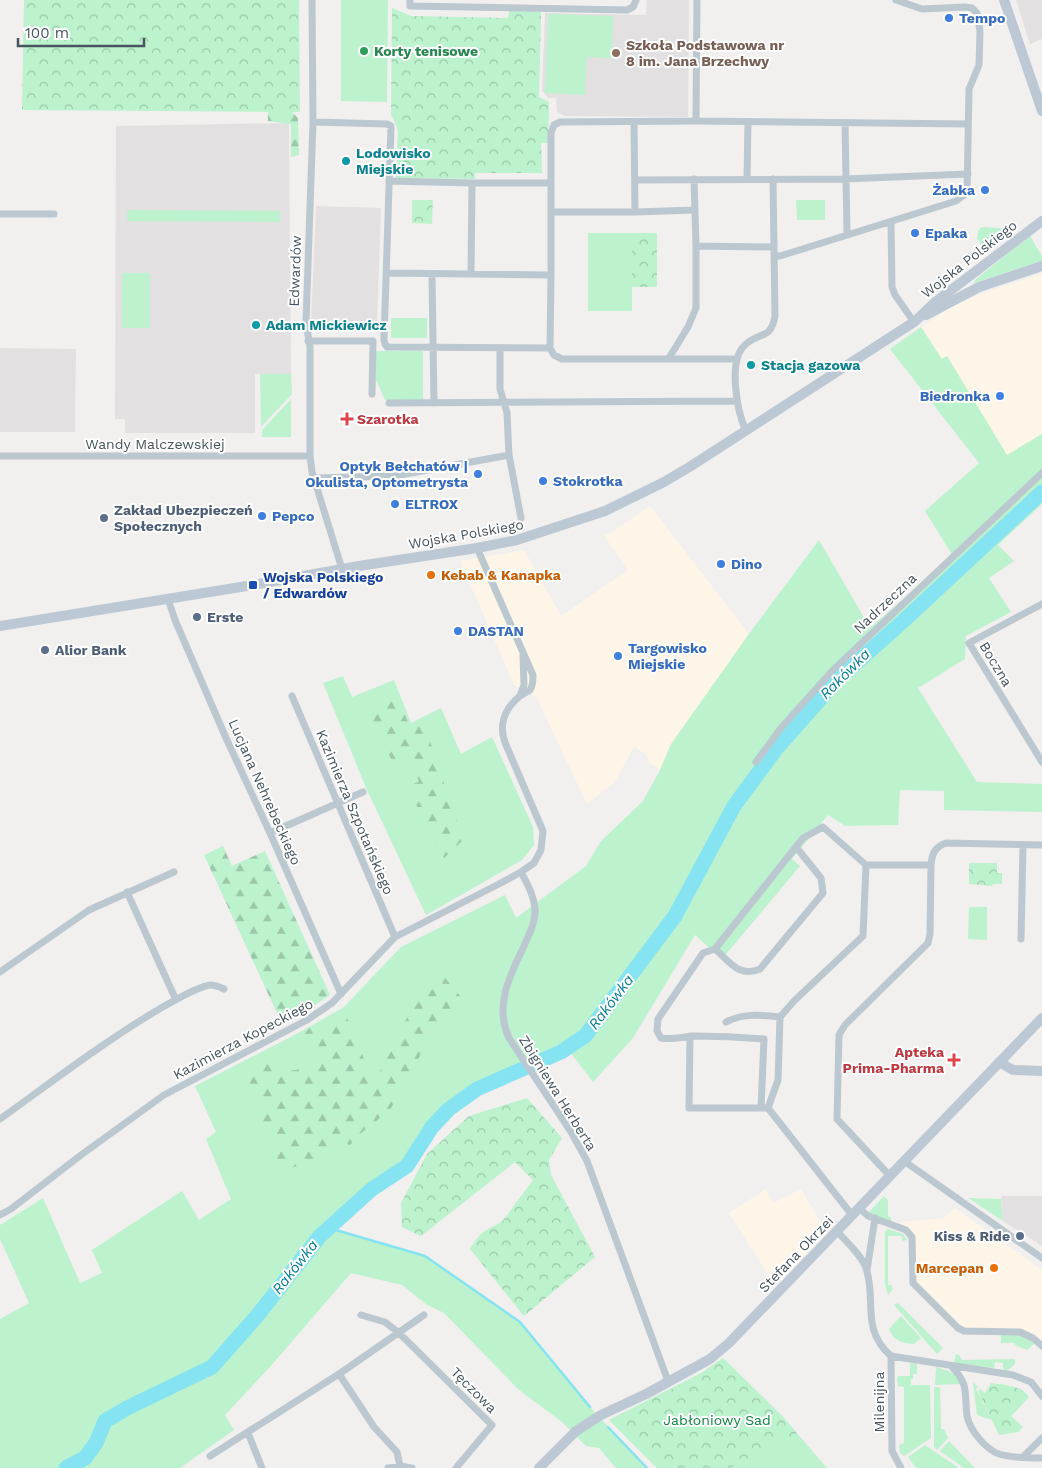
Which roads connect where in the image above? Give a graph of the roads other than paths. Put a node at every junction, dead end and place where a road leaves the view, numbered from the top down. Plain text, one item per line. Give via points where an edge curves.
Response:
1 (312, 0) edge
2 (410, 0) edge
3 (636, 0) edge
4 (697, 0) edge
5 (896, 0) edge
6 (1004, 0) edge
7 (469, 4) edge
8 (1018, 40) junction
9 (1042, 90) edge
10 (1042, 111) edge
11 (696, 121) junction
12 (313, 122) junction
13 (634, 122) junction
14 (748, 122) junction
15 (845, 123) junction
16 (968, 124) junction
17 (968, 174) junction
18 (694, 179) junction
19 (747, 179) junction
20 (773, 179) junction
21 (845, 179) junction
22 (635, 180) junction
23 (389, 182) junction
24 (472, 183) junction
25 (551, 183) junction
26 (695, 210) junction
27 (552, 212) junction
28 (635, 212) junction
29 (0, 214) edge
30 (54, 214) dead end
31 (1042, 221) edge
32 (891, 222) junction
33 (846, 234) junction
34 (696, 246) junction
35 (773, 248) junction
36 (775, 256) junction
37 (1042, 266) edge
38 (386, 273) junction
39 (471, 274) junction
40 (432, 275) junction
41 (551, 276) junction
42 (914, 322) junction
43 (308, 341) junction
44 (433, 348) junction
45 (500, 348) junction
46 (550, 348) junction
47 (669, 358) junction
48 (736, 359) junction
49 (372, 394) dead end
50 (736, 401) junction
51 (389, 403) dead end
52 (434, 403) junction
53 (504, 403) junction
54 (746, 431) junction
55 (510, 455) junction
56 (0, 456) edge
57 (310, 456) junction
58 (1042, 473) edge
59 (314, 478) junction
60 (521, 518) dead end
61 (477, 548) junction
62 (342, 569) junction
63 (168, 599) junction
64 (1039, 605) edge
65 (1042, 614) edge
66 (0, 626) edge
67 (292, 696) dead end
68 (756, 762) dead end
69 (1042, 762) edge
70 (363, 792) dead end
71 (337, 803) junction
72 (270, 833) junction
73 (1023, 845) junction
74 (1042, 845) edge
75 (796, 847) junction
76 (866, 865) junction
77 (931, 865) junction
78 (174, 872) dead end
79 (521, 872) junction
80 (127, 892) junction
81 (395, 937) junction
82 (1021, 939) dead end
83 (715, 948) junction
84 (0, 972) edge
85 (224, 989) dead end
86 (341, 994) junction
87 (176, 1000) junction
88 (780, 1018) junction
89 (1042, 1018) edge
90 (726, 1022) dead end
91 (690, 1036) junction
92 (999, 1062) junction
93 (1042, 1071) edge
94 (765, 1108) junction
95 (0, 1119) edge
96 (904, 1161) junction
97 (890, 1176) junction
98 (856, 1212) junction
99 (0, 1215) edge
100 (875, 1218) junction
101 (837, 1231) junction
102 (1042, 1258) edge
103 (867, 1270) junction
104 (361, 1315) dead end
105 (424, 1315) dead end
106 (399, 1333) junction
107 (1042, 1346) edge
108 (891, 1356) junction
109 (951, 1366) junction
110 (339, 1374) junction
111 (668, 1381) junction
112 (1042, 1396) edge
113 (248, 1433) junction
114 (1042, 1438) edge
115 (210, 1456) dead end
116 (1024, 1456) junction
117 (1042, 1458) edge
118 (400, 1466) junction
119 (262, 1468) edge
120 (388, 1468) edge
121 (412, 1468) edge
122 (456, 1468) edge
123 (539, 1468) edge
124 (900, 1468) edge

1 - 12 street, Edwardów
2 - 7 street via 410,6
3 - 7 street via 627,10
4 - 11 street
5 - 16 street via 918,9 965,7 977,13 979,66 969,89
6 - 8 street
8 - 9 street
8 - 10 street
11 - 13 street
11 - 14 street
12 - 23 street via 391,126
12 - 43 street, Edwardów
13 - 22 street
13 - 25 street via 560,122 554,125 551,133
14 - 15 street
14 - 19 street
15 - 16 street
15 - 21 street
16 - 17 street
17 - 21 street
17 - 32 street via 967,193 962,198
18 - 19 street
18 - 22 street
18 - 26 street
19 - 20 street
20 - 21 street
20 - 35 street
21 - 33 street
22 - 28 street
23 - 24 street
23 - 38 street
24 - 25 street
24 - 39 street
25 - 27 street
26 - 28 street
26 - 34 street
27 - 28 street
27 - 41 street
29 - 30 street
31 - 42 street, Wojska Polskiego via 934,303
32 - 33 street
32 - 42 street via 892,287
33 - 36 street
34 - 35 street
34 - 47 street via 696,308
35 - 36 street
36 - 48 street via 773,327 767,334 745,344
37 - 42 street, Wojska Polskiego via 979,287
38 - 40 street
38 - 44 street via 385,344 390,348
39 - 40 street
39 - 41 street
40 - 44 street
41 - 46 street
42 - 54 street, Wojska Polskiego
43 - 49 street via 373,341
43 - 57 street, Edwardów
44 - 45 street
44 - 52 street
45 - 46 street
45 - 53 street via 500,389
46 - 47 street via 554,356 562,359
47 - 48 street
48 - 50 street
50 - 53 street
50 - 54 street
51 - 52 street
52 - 53 street
53 - 55 street
54 - 61 street, Wojska Polskiego via 664,482 605,510 524,539
55 - 59 street via 395,476
55 - 60 street
56 - 57 street, Wandy Malczewskiej
57 - 59 street, Edwardów
58 - 68 street, Nadrzeczna via 832,671 781,728
59 - 62 street, Edwardów
61 - 62 street, Wojska Polskiego
61 - 79 street, Kazimierza Kopeckiego via 523,653 524,685 520,696 507,710 502,724 503,737 541,822 544,837 534,863
62 - 63 street, Wojska Polskiego
63 - 66 street, Wojska Polskiego
63 - 72 street, Lucjana Nehrebeckiego
64 - 65 street, Boczna
64 - 69 street, Boczna via 969,643
67 - 71 street, Kazimierza Szpotańskiego
70 - 71 street
71 - 72 street
71 - 81 street, Kazimierza Szpotańskiego
72 - 86 street, Lucjana Nehrebeckiego
73 - 74 street
73 - 77 street via 946,843 935,850
73 - 82 street
75 - 76 street via 802,838 823,827
75 - 83 street
75 - 83 street via 821,878 822,894 760,969 742,972
76 - 77 street
76 - 88 street via 863,936
77 - 97 street via 929,942 845,1024 839,1035 837,1119
78 - 80 street
79 - 81 street, Kazimierza Kopeckiego
79 - 111 street, Zbigniewa Herberta via 533,897 535,915 504,992 502,1012 507,1035 586,1160
80 - 84 street via 76,918
80 - 87 street
81 - 86 street, Kazimierza Kopeckiego
83 - 91 street via 703,953 658,1020 657,1031 661,1038
85 - 87 street via 210,985
86 - 99 street, Kazimierza Kopeckiego via 307,1020 164,1096
87 - 95 street via 110,1040
88 - 90 street via 749,1015
88 - 94 street via 778,1080
89 - 92 street, Stefana Okrzei
91 - 94 street via 764,1039
91 - 94 street via 689,1108
92 - 93 street via 1013,1070
92 - 96 street, Stefana Okrzei
94 - 98 street
96 - 97 street, Stefana Okrzei
96 - 102 street
97 - 98 street, Stefana Okrzei
98 - 100 street
98 - 101 street, Stefana Okrzei
100 - 103 street, Milenijna
100 - 107 street via 910,1233 913,1283 958,1328 964,1331 1020,1332
101 - 103 street
101 - 111 street, Stefana Okrzei via 729,1343 710,1359
103 - 108 street, Milenijna via 875,1335
104 - 106 street, Tęczowa via 385,1322
105 - 106 street
106 - 110 street
106 - 122 street, Tęczowa via 492,1424
108 - 109 street
108 - 124 street, Milenijna via 892,1451
109 - 112 street via 1022,1377 1031,1382
109 - 116 street via 963,1380 969,1424 978,1437 999,1454
110 - 113 street
110 - 118 street via 374,1427 397,1452
111 - 123 street, Stefana Okrzei via 576,1431
113 - 115 street
113 - 119 street
114 - 116 street
116 - 117 street
118 - 120 street
118 - 121 street

